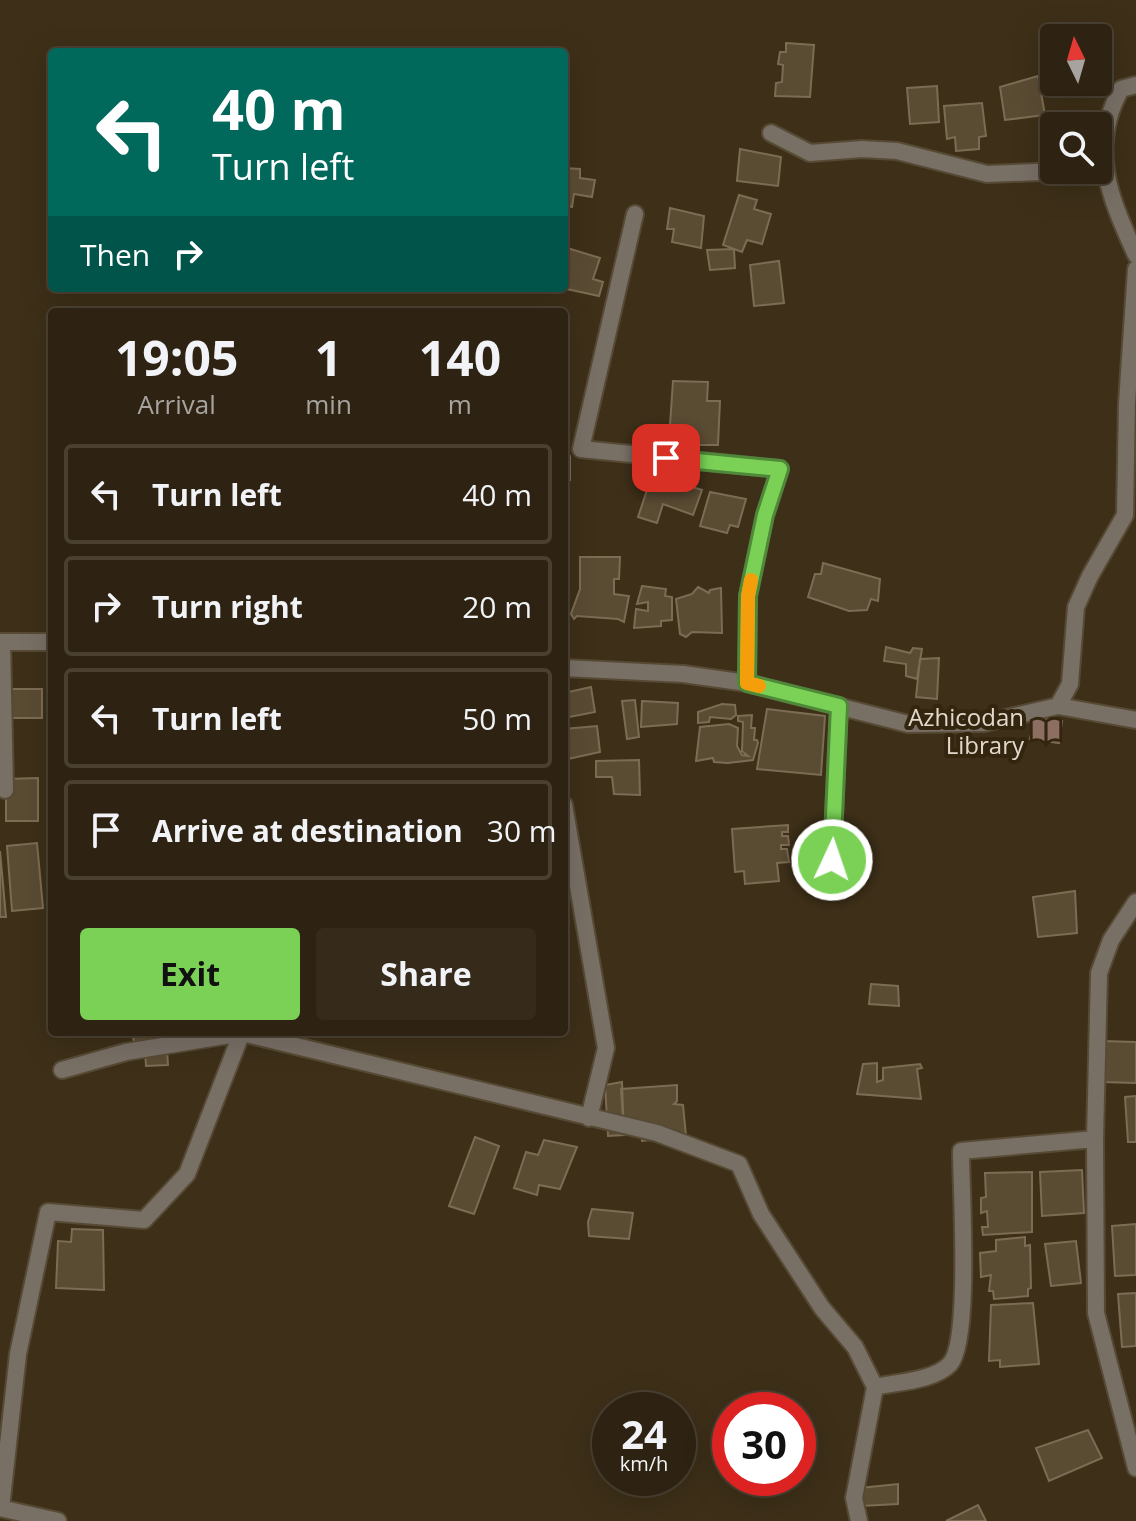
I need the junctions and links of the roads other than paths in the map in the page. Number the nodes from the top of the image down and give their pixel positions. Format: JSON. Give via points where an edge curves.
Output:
{"nodes":[{"id":1,"x":1136,"y":85,"type":"edge"},
{"id":2,"x":1108,"y":112,"type":"edge"},
{"id":3,"x":771,"y":133,"type":"dead end"},
{"id":4,"x":1040,"y":172,"type":"edge"},
{"id":5,"x":1104,"y":184,"type":"edge"},
{"id":6,"x":635,"y":214,"type":"dead end"},
{"id":7,"x":1136,"y":255,"type":"edge"},
{"id":8,"x":1136,"y":269,"type":"edge"},
{"id":9,"x":1,"y":642,"type":"edge"},
{"id":10,"x":48,"y":642,"type":"edge"},
{"id":11,"x":568,"y":668,"type":"edge"},
{"id":12,"x":747,"y":683,"type":"junction"},
{"id":13,"x":839,"y":706,"type":"junction"},
{"id":14,"x":1058,"y":706,"type":"junction"},
{"id":15,"x":1136,"y":720,"type":"edge"},
{"id":16,"x":5,"y":790,"type":"dead end"},
{"id":17,"x":568,"y":828,"type":"edge"},
{"id":18,"x":832,"y":860,"type":"dead end"},
{"id":19,"x":1136,"y":902,"type":"edge"},
{"id":20,"x":219,"y":1036,"type":"edge"},
{"id":21,"x":240,"y":1036,"type":"edge"},
{"id":22,"x":258,"y":1036,"type":"edge"},
{"id":23,"x":62,"y":1070,"type":"dead end"},
{"id":24,"x":589,"y":1118,"type":"junction"},
{"id":25,"x":1095,"y":1139,"type":"junction"},
{"id":26,"x":875,"y":1387,"type":"junction"},
{"id":27,"x":1136,"y":1468,"type":"edge"},
{"id":28,"x":1,"y":1508,"type":"edge"},
{"id":29,"x":58,"y":1521,"type":"edge"},
{"id":30,"x":859,"y":1521,"type":"edge"}],
"edges":[{"from":1,"to":2,"type":"street","via":[[1121,89]]},
{"from":3,"to":4,"type":"street","via":[[810,153],[897,151],[987,174]]},
{"from":5,"to":7,"type":"street"},
{"from":6,"to":12,"type":"street","via":[[581,449],[780,469],[748,596]]},
{"from":8,"to":14,"type":"street","via":[[1125,515],[1076,607],[1070,684]]},
{"from":9,"to":10,"type":"street"},
{"from":9,"to":16,"type":"street"},
{"from":11,"to":12,"type":"street"},
{"from":12,"to":13,"type":"street"},
{"from":13,"to":14,"type":"street","via":[[908,724],[984,723]]},
{"from":13,"to":18,"type":"street"},
{"from":14,"to":15,"type":"street"},
{"from":17,"to":24,"type":"street","via":[[606,1048]]},
{"from":19,"to":25,"type":"street","via":[[1111,940],[1099,973]]},
{"from":20,"to":23,"type":"street","via":[[126,1052]]},
{"from":21,"to":28,"type":"street","via":[[187,1174],[144,1220],[48,1212],[18,1354]]},
{"from":22,"to":24,"type":"street"},
{"from":24,"to":26,"type":"street","via":[[657,1133],[739,1164],[761,1214],[822,1308],[855,1347]]},
{"from":25,"to":26,"type":"street","via":[[961,1151],[963,1316],[958,1352],[935,1374]]},
{"from":25,"to":27,"type":"street","via":[[1096,1313]]},
{"from":26,"to":30,"type":"street","via":[[854,1498]]},
{"from":28,"to":29,"type":"street"}]}
